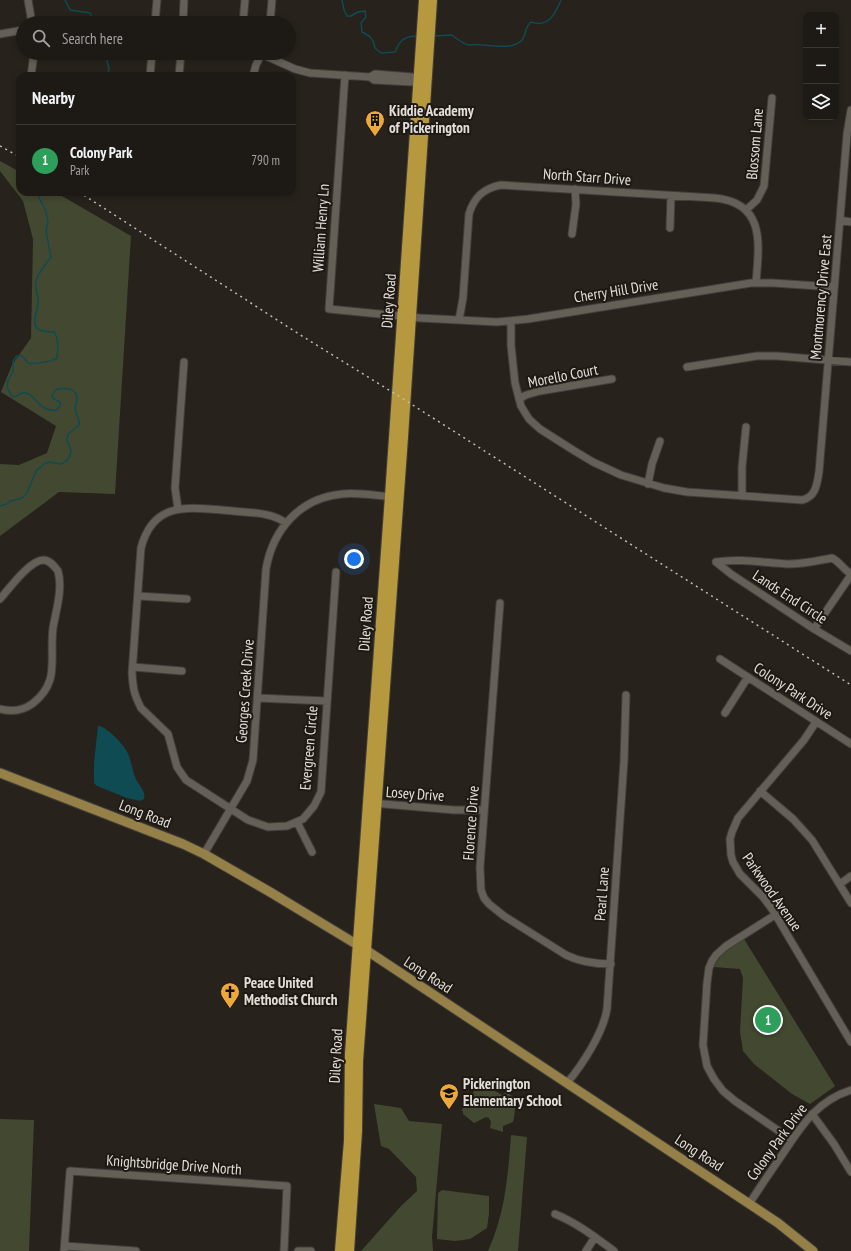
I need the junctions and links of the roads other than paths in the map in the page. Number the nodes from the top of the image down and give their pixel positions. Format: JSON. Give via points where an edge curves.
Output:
{"nodes":[{"id":1,"x":28,"y":0,"type":"edge"},
{"id":2,"x":157,"y":0,"type":"edge"},
{"id":3,"x":184,"y":0,"type":"edge"},
{"id":4,"x":245,"y":0,"type":"edge"},
{"id":5,"x":272,"y":0,"type":"edge"},
{"id":6,"x":424,"y":0,"type":"edge"},
{"id":7,"x":432,"y":0,"type":"edge"},
{"id":8,"x":31,"y":16,"type":"edge"},
{"id":9,"x":156,"y":16,"type":"edge"},
{"id":10,"x":183,"y":16,"type":"edge"},
{"id":11,"x":244,"y":16,"type":"edge"},
{"id":12,"x":271,"y":16,"type":"edge"},
{"id":13,"x":427,"y":23,"type":"junction"},
{"id":14,"x":16,"y":31,"type":"edge"},
{"id":15,"x":0,"y":34,"type":"edge"},
{"id":16,"x":33,"y":60,"type":"edge"},
{"id":17,"x":151,"y":60,"type":"edge"},
{"id":18,"x":180,"y":60,"type":"edge"},
{"id":19,"x":258,"y":60,"type":"edge"},
{"id":20,"x":276,"y":60,"type":"edge"},
{"id":21,"x":32,"y":72,"type":"edge"},
{"id":22,"x":150,"y":72,"type":"edge"},
{"id":23,"x":179,"y":72,"type":"edge"},
{"id":24,"x":254,"y":72,"type":"edge"},
{"id":25,"x":345,"y":75,"type":"junction"},
{"id":26,"x":421,"y":80,"type":"junction"},
{"id":27,"x":772,"y":98,"type":"dead end"},
{"id":28,"x":851,"y":110,"type":"edge"},
{"id":29,"x":575,"y":189,"type":"junction"},
{"id":30,"x":671,"y":196,"type":"junction"},
{"id":31,"x":746,"y":210,"type":"junction"},
{"id":32,"x":840,"y":220,"type":"junction"},
{"id":33,"x":851,"y":222,"type":"edge"},
{"id":34,"x":670,"y":228,"type":"dead end"},
{"id":35,"x":572,"y":234,"type":"dead end"},
{"id":36,"x":756,"y":283,"type":"junction"},
{"id":37,"x":834,"y":287,"type":"junction"},
{"id":38,"x":407,"y":316,"type":"junction"},
{"id":39,"x":460,"y":320,"type":"junction"},
{"id":40,"x":511,"y":321,"type":"junction"},
{"id":41,"x":828,"y":360,"type":"junction"},
{"id":42,"x":184,"y":362,"type":"dead end"},
{"id":43,"x":851,"y":362,"type":"edge"},
{"id":44,"x":688,"y":367,"type":"dead end"},
{"id":45,"x":612,"y":379,"type":"dead end"},
{"id":46,"x":519,"y":399,"type":"junction"},
{"id":47,"x":746,"y":427,"type":"dead end"},
{"id":48,"x":660,"y":441,"type":"dead end"},
{"id":49,"x":648,"y":484,"type":"junction"},
{"id":50,"x":742,"y":496,"type":"junction"},
{"id":51,"x":394,"y":497,"type":"junction"},
{"id":52,"x":178,"y":509,"type":"junction"},
{"id":53,"x":286,"y":523,"type":"junction"},
{"id":54,"x":336,"y":572,"type":"dead end"},
{"id":55,"x":851,"y":574,"type":"edge"},
{"id":56,"x":138,"y":596,"type":"junction"},
{"id":57,"x":0,"y":599,"type":"edge"},
{"id":58,"x":187,"y":599,"type":"dead end"},
{"id":59,"x":500,"y":603,"type":"dead end"},
{"id":60,"x":814,"y":629,"type":"junction"},
{"id":61,"x":851,"y":652,"type":"edge"},
{"id":62,"x":720,"y":659,"type":"dead end"},
{"id":63,"x":132,"y":668,"type":"junction"},
{"id":64,"x":182,"y":671,"type":"dead end"},
{"id":65,"x":748,"y":678,"type":"junction"},
{"id":66,"x":626,"y":695,"type":"dead end"},
{"id":67,"x":257,"y":698,"type":"junction"},
{"id":68,"x":327,"y":701,"type":"junction"},
{"id":69,"x":0,"y":709,"type":"edge"},
{"id":70,"x":725,"y":713,"type":"dead end"},
{"id":71,"x":816,"y":722,"type":"junction"},
{"id":72,"x":851,"y":744,"type":"edge"},
{"id":73,"x":0,"y":773,"type":"edge"},
{"id":74,"x":760,"y":791,"type":"junction"},
{"id":75,"x":372,"y":803,"type":"junction"},
{"id":76,"x":232,"y":809,"type":"junction"},
{"id":77,"x":484,"y":810,"type":"junction"},
{"id":78,"x":296,"y":822,"type":"junction"},
{"id":79,"x":312,"y":852,"type":"dead end"},
{"id":80,"x":204,"y":854,"type":"junction"},
{"id":81,"x":851,"y":876,"type":"edge"},
{"id":82,"x":840,"y":884,"type":"junction"},
{"id":83,"x":851,"y":903,"type":"edge"},
{"id":84,"x":775,"y":915,"type":"junction"},
{"id":85,"x":362,"y":948,"type":"junction"},
{"id":86,"x":611,"y":964,"type":"junction"},
{"id":87,"x":851,"y":1042,"type":"edge"},
{"id":88,"x":567,"y":1083,"type":"junction"},
{"id":89,"x":851,"y":1090,"type":"edge"},
{"id":90,"x":812,"y":1114,"type":"junction"},
{"id":91,"x":792,"y":1140,"type":"junction"},
{"id":92,"x":851,"y":1172,"type":"edge"},
{"id":93,"x":749,"y":1204,"type":"junction"},
{"id":94,"x":555,"y":1214,"type":"dead end"},
{"id":95,"x":595,"y":1237,"type":"junction"},
{"id":96,"x":65,"y":1248,"type":"edge"},
{"id":97,"x":136,"y":1251,"type":"edge"},
{"id":98,"x":284,"y":1251,"type":"edge"},
{"id":99,"x":298,"y":1251,"type":"edge"},
{"id":100,"x":311,"y":1251,"type":"edge"},
{"id":101,"x":340,"y":1251,"type":"edge"},
{"id":102,"x":349,"y":1251,"type":"edge"},
{"id":103,"x":586,"y":1251,"type":"edge"},
{"id":104,"x":614,"y":1251,"type":"edge"},
{"id":105,"x":814,"y":1251,"type":"edge"}],
"edges":[{"from":1,"to":8,"type":"street"},
{"from":2,"to":9,"type":"street"},
{"from":3,"to":10,"type":"street"},
{"from":4,"to":11,"type":"street"},
{"from":5,"to":12,"type":"street"},
{"from":6,"to":13,"type":"highway","name":"Diley Road"},
{"from":7,"to":13,"type":"highway","name":"Diley Road"},
{"from":13,"to":26,"type":"highway","name":"Diley Road"},
{"from":14,"to":15,"type":"street"},
{"from":16,"to":21,"type":"street"},
{"from":17,"to":22,"type":"street"},
{"from":18,"to":23,"type":"street"},
{"from":19,"to":24,"type":"street"},
{"from":20,"to":25,"type":"street","via":[[310,73]]},
{"from":25,"to":26,"type":"street","via":[[370,77],[374,80]]},
{"from":25,"to":38,"type":"street","name":"William Henry Ln","via":[[329,309]]},
{"from":26,"to":38,"type":"highway","name":"Diley Road"},
{"from":27,"to":31,"type":"street","name":"Blossom Lane","via":[[764,186],[757,200]]},
{"from":28,"to":32,"type":"street","name":"Montmorency Drive East"},
{"from":29,"to":30,"type":"street","name":"North Starr Drive"},
{"from":29,"to":35,"type":"street"},
{"from":29,"to":39,"type":"street","name":"North Starr Drive","via":[[501,185],[486,189],[478,196],[469,214]]},
{"from":30,"to":31,"type":"street","name":"North Starr Drive","via":[[722,199],[736,203]]},
{"from":30,"to":34,"type":"street"},
{"from":31,"to":36,"type":"street","via":[[752,218],[757,235]]},
{"from":32,"to":33,"type":"street"},
{"from":32,"to":37,"type":"street","name":"Montmorency Drive East"},
{"from":36,"to":37,"type":"street","name":"Cherry Hill Drive"},
{"from":36,"to":40,"type":"street","name":"Cherry Hill Drive"},
{"from":37,"to":41,"type":"street","name":"Montmorency Drive East"},
{"from":38,"to":39,"type":"street","name":"Cherry Hill Drive"},
{"from":38,"to":51,"type":"highway","name":"Diley Road"},
{"from":39,"to":40,"type":"street","name":"Cherry Hill Drive"},
{"from":40,"to":46,"type":"street","via":[[511,345]]},
{"from":41,"to":43,"type":"street"},
{"from":41,"to":44,"type":"street","via":[[757,356]]},
{"from":41,"to":50,"type":"street","name":"Montmorency Drive East","via":[[819,472],[814,493],[802,500]]},
{"from":42,"to":52,"type":"street","via":[[175,488]]},
{"from":45,"to":46,"type":"street","name":"Morello Court","via":[[540,390]]},
{"from":46,"to":49,"type":"street","via":[[525,412],[540,429],[593,462]]},
{"from":47,"to":50,"type":"street"},
{"from":48,"to":49,"type":"street"},
{"from":49,"to":50,"type":"street","via":[[675,490]]},
{"from":51,"to":53,"type":"street","via":[[342,494],[324,498],[308,505]]},
{"from":51,"to":75,"type":"highway","name":"Diley Road"},
{"from":52,"to":53,"type":"street","name":"Evergreen Circle","via":[[263,514],[277,517]]},
{"from":52,"to":56,"type":"street","name":"Evergreen Circle","via":[[156,520],[145,535],[141,548]]},
{"from":53,"to":67,"type":"street","name":"Georges Creek Drive","via":[[275,540],[267,564]]},
{"from":54,"to":68,"type":"street","name":"Evergreen Circle"},
{"from":55,"to":60,"type":"street"},
{"from":55,"to":60,"type":"street","name":"Lands End Circle","via":[[832,558],[788,564],[740,560],[716,562]]},
{"from":56,"to":58,"type":"street"},
{"from":56,"to":63,"type":"street","name":"Evergreen Circle"},
{"from":57,"to":69,"type":"street","via":[[36,563],[43,560],[49,562],[58,571],[59,593],[53,630],[52,673],[46,691],[26,708],[17,711]]},
{"from":59,"to":77,"type":"street","name":"Florence Drive"},
{"from":60,"to":61,"type":"street","name":"Lands End Circle"},
{"from":62,"to":65,"type":"street","name":"Colony Park Drive"},
{"from":63,"to":64,"type":"street"},
{"from":63,"to":76,"type":"street","name":"Evergreen Circle","via":[[134,692],[138,703],[168,734],[177,767],[186,780]]},
{"from":65,"to":70,"type":"street"},
{"from":65,"to":71,"type":"street","name":"Colony Park Drive"},
{"from":66,"to":86,"type":"street","name":"Pearl Lane"},
{"from":67,"to":68,"type":"street"},
{"from":67,"to":76,"type":"street","name":"Georges Creek Drive","via":[[253,760],[247,780]]},
{"from":68,"to":78,"type":"street","name":"Evergreen Circle","via":[[321,792],[314,806],[303,819]]},
{"from":71,"to":72,"type":"street","name":"Colony Park Drive"},
{"from":71,"to":74,"type":"street","name":"Parkwood Avenue","via":[[804,740]]},
{"from":73,"to":80,"type":"main road","name":"Long Road","via":[[162,835]]},
{"from":74,"to":82,"type":"street","via":[[804,830]]},
{"from":74,"to":84,"type":"street","name":"Parkwood Avenue","via":[[734,825],[730,839],[731,855],[740,874],[763,897]]},
{"from":75,"to":77,"type":"street","name":"Losey Drive"},
{"from":75,"to":85,"type":"highway","name":"Diley Road"},
{"from":76,"to":78,"type":"street","name":"Evergreen Circle","via":[[248,820],[268,827],[287,826]]},
{"from":76,"to":80,"type":"street","name":"Georges Creek Drive"},
{"from":77,"to":86,"type":"street","name":"Florence Drive","via":[[480,883],[484,898],[504,916],[566,955],[588,963]]},
{"from":78,"to":79,"type":"street"},
{"from":80,"to":85,"type":"main road","name":"Long Road"},
{"from":81,"to":82,"type":"street"},
{"from":82,"to":83,"type":"street"},
{"from":84,"to":87,"type":"street","name":"Parkwood Avenue"},
{"from":84,"to":91,"type":"street","via":[[726,946],[712,961],[706,983],[703,1045],[707,1066],[724,1091]]},
{"from":85,"to":88,"type":"main road","name":"Long Road"},
{"from":85,"to":101,"type":"highway","name":"Diley Road","via":[[349,1073],[349,1141]]},
{"from":85,"to":102,"type":"highway","name":"Diley Road","via":[[357,1131]]},
{"from":86,"to":88,"type":"street","name":"Pearl Lane","via":[[604,1024]]},
{"from":88,"to":93,"type":"main road","name":"Long Road"},
{"from":89,"to":90,"type":"street","name":"Colony Park Drive","via":[[832,1098]]},
{"from":90,"to":91,"type":"street","name":"Colony Park Drive"},
{"from":90,"to":92,"type":"street"},
{"from":91,"to":93,"type":"street","name":"Colony Park Drive"},
{"from":93,"to":105,"type":"main road","name":"Long Road"},
{"from":94,"to":95,"type":"street"},
{"from":95,"to":103,"type":"street"},
{"from":95,"to":104,"type":"street"},
{"from":96,"to":97,"type":"street"},
{"from":96,"to":98,"type":"street","name":"Knightsbridge Drive North","via":[[70,1171],[287,1186]]},
{"from":99,"to":100,"type":"street"}]}
